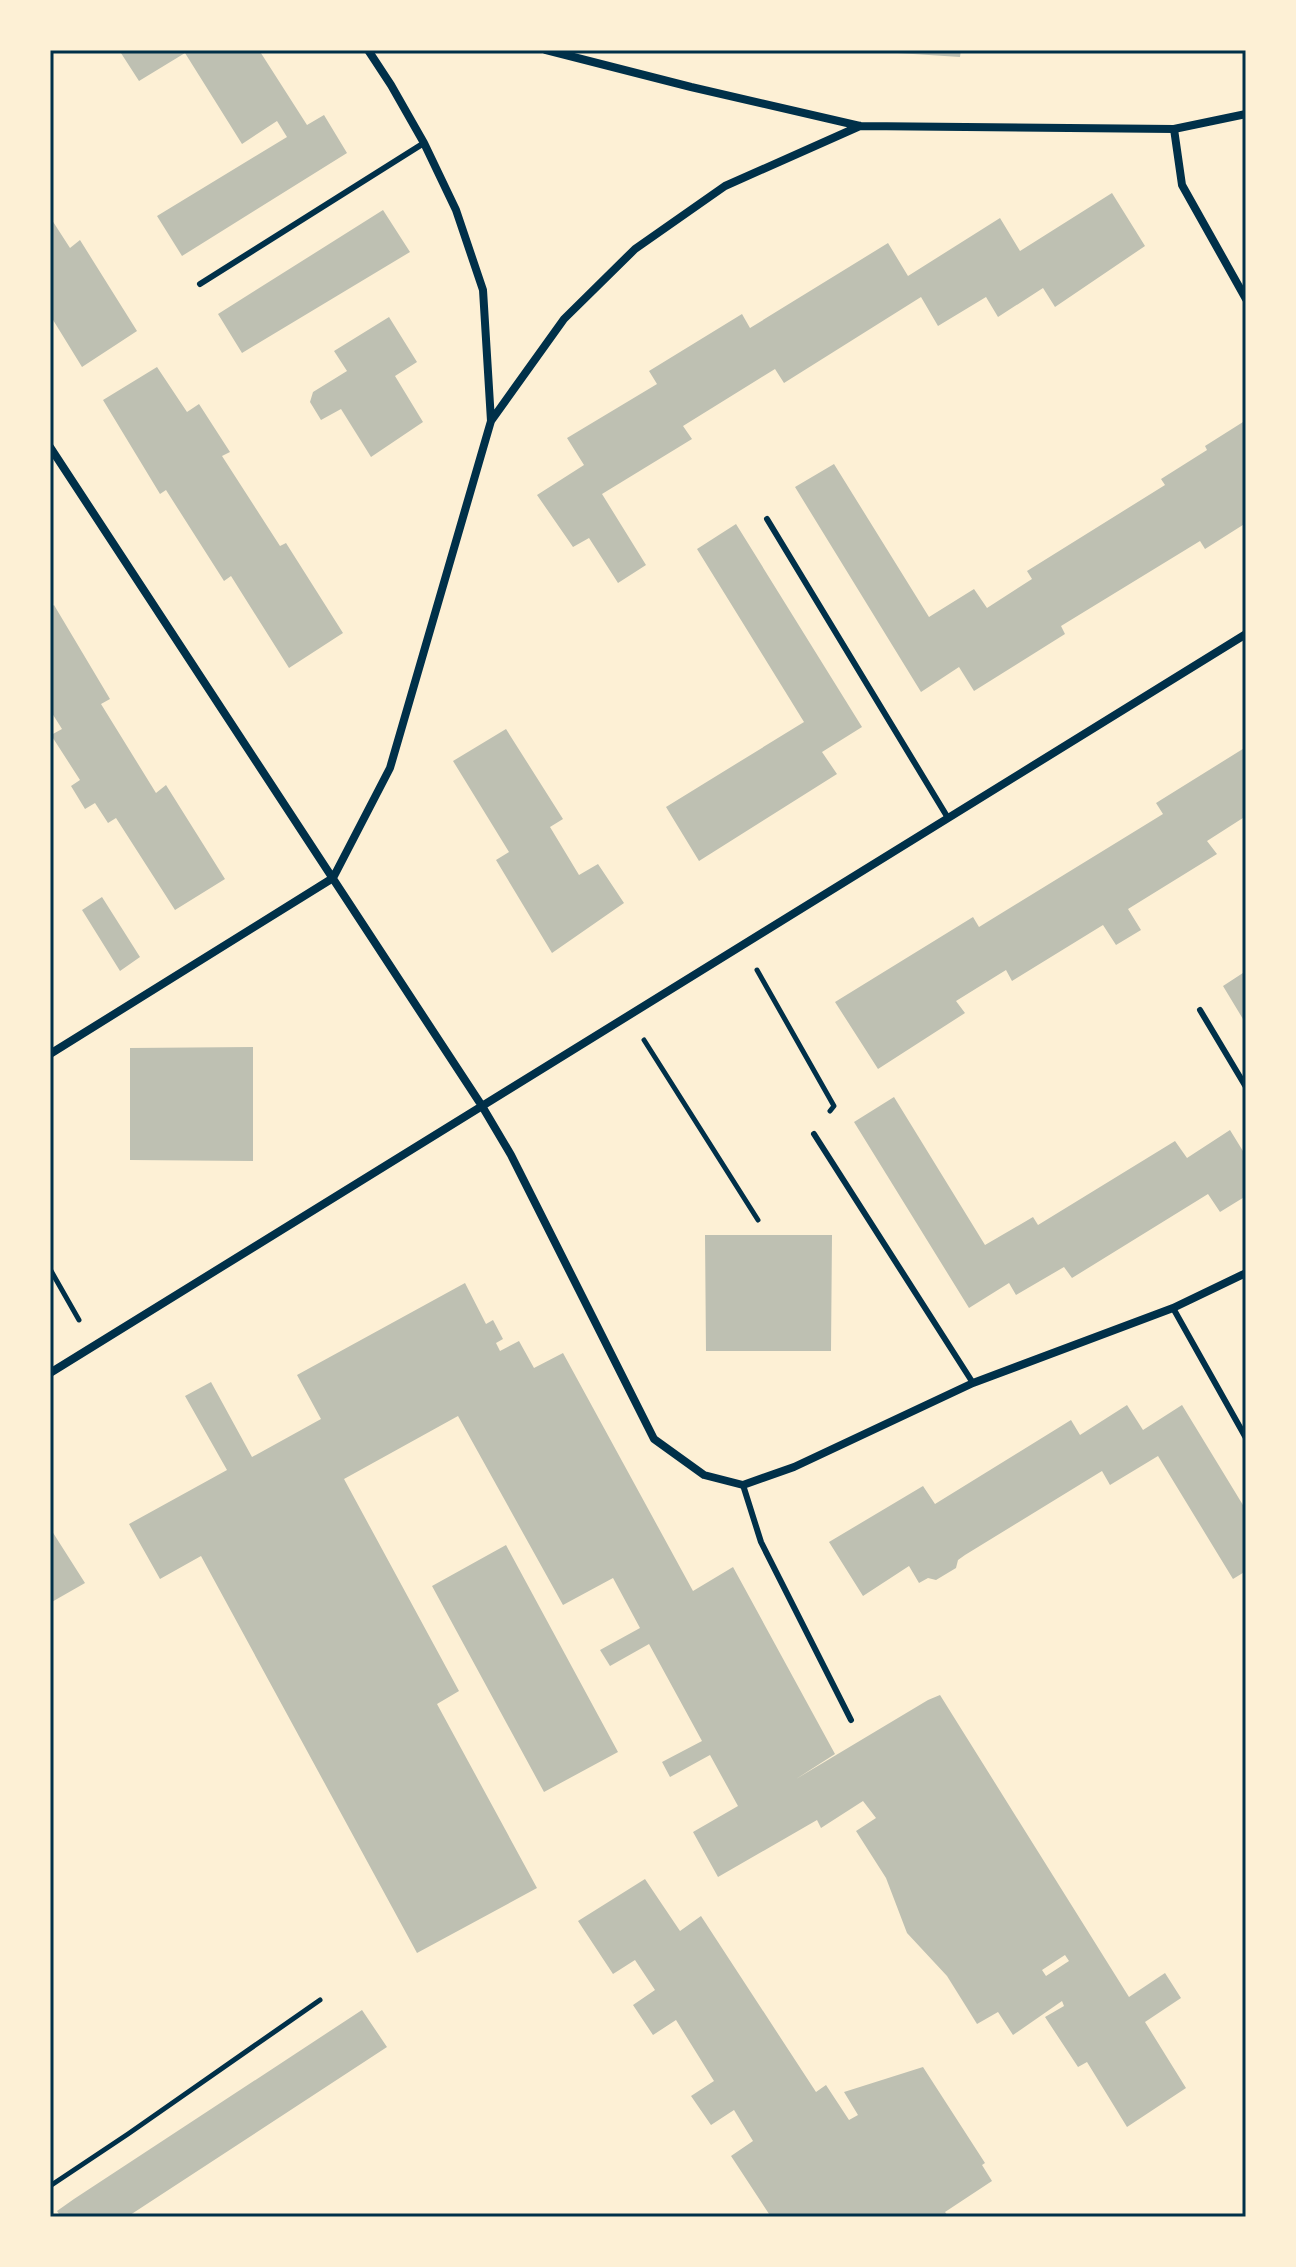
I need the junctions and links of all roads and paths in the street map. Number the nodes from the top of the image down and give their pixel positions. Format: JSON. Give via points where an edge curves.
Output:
{"nodes":[{"id":1,"x":368,"y":50,"type":"edge"},
{"id":2,"x":546,"y":50,"type":"edge"},
{"id":3,"x":1246,"y":114,"type":"edge"},
{"id":4,"x":860,"y":126,"type":"junction"},
{"id":5,"x":1174,"y":129,"type":"junction"},
{"id":6,"x":424,"y":143,"type":"junction"},
{"id":7,"x":200,"y":284,"type":"dead end"},
{"id":8,"x":1246,"y":299,"type":"edge"},
{"id":9,"x":491,"y":421,"type":"junction"},
{"id":10,"x":50,"y":447,"type":"edge"},
{"id":11,"x":767,"y":519,"type":"dead end"},
{"id":12,"x":1246,"y":634,"type":"edge"},
{"id":13,"x":948,"y":818,"type":"junction"},
{"id":14,"x":333,"y":878,"type":"junction"},
{"id":15,"x":743,"y":945,"type":"junction"},
{"id":16,"x":1200,"y":1010,"type":"dead end"},
{"id":17,"x":629,"y":1015,"type":"junction"},
{"id":18,"x":50,"y":1054,"type":"edge"},
{"id":19,"x":1246,"y":1087,"type":"edge"},
{"id":20,"x":482,"y":1106,"type":"junction"},
{"id":21,"x":814,"y":1134,"type":"joint"},
{"id":22,"x":758,"y":1220,"type":"dead end"},
{"id":23,"x":50,"y":1269,"type":"edge"},
{"id":24,"x":1246,"y":1273,"type":"edge"},
{"id":25,"x":1173,"y":1308,"type":"junction"},
{"id":26,"x":94,"y":1346,"type":"junction"},
{"id":27,"x":50,"y":1373,"type":"edge"},
{"id":28,"x":973,"y":1383,"type":"junction"},
{"id":29,"x":1246,"y":1438,"type":"edge"},
{"id":30,"x":743,"y":1485,"type":"junction"},
{"id":31,"x":851,"y":1720,"type":"dead end"},
{"id":32,"x":320,"y":2000,"type":"dead end"},
{"id":33,"x":50,"y":2186,"type":"edge"}],
"edges":[{"from":1,"to":6,"type":"street"},
{"from":2,"to":4,"type":"street"},
{"from":3,"to":5,"type":"street"},
{"from":4,"to":5,"type":"street"},
{"from":4,"to":9,"type":"street","via":[[725,186],[635,249],[564,319]]},
{"from":5,"to":8,"type":"street","via":[[1182,185]]},
{"from":6,"to":7,"type":"lane"},
{"from":6,"to":9,"type":"street","via":[[456,210],[483,290]]},
{"from":9,"to":14,"type":"street","via":[[390,768]]},
{"from":10,"to":14,"type":"street"},
{"from":11,"to":13,"type":"lane"},
{"from":12,"to":13,"type":"street"},
{"from":13,"to":15,"type":"street"},
{"from":14,"to":18,"type":"street"},
{"from":14,"to":20,"type":"street"},
{"from":15,"to":17,"type":"street"},
{"from":15,"to":21,"type":"path","via":[[834,1106]]},
{"from":16,"to":19,"type":"lane"},
{"from":17,"to":20,"type":"street"},
{"from":17,"to":22,"type":"path"},
{"from":20,"to":26,"type":"street"},
{"from":20,"to":30,"type":"street","via":[[654,1439],[704,1475]]},
{"from":21,"to":28,"type":"lane"},
{"from":23,"to":26,"type":"path"},
{"from":24,"to":25,"type":"street"},
{"from":25,"to":28,"type":"street"},
{"from":25,"to":29,"type":"lane"},
{"from":26,"to":27,"type":"street"},
{"from":28,"to":30,"type":"street","via":[[794,1467]]},
{"from":30,"to":31,"type":"lane","via":[[761,1542]]},
{"from":32,"to":33,"type":"path"}]}
